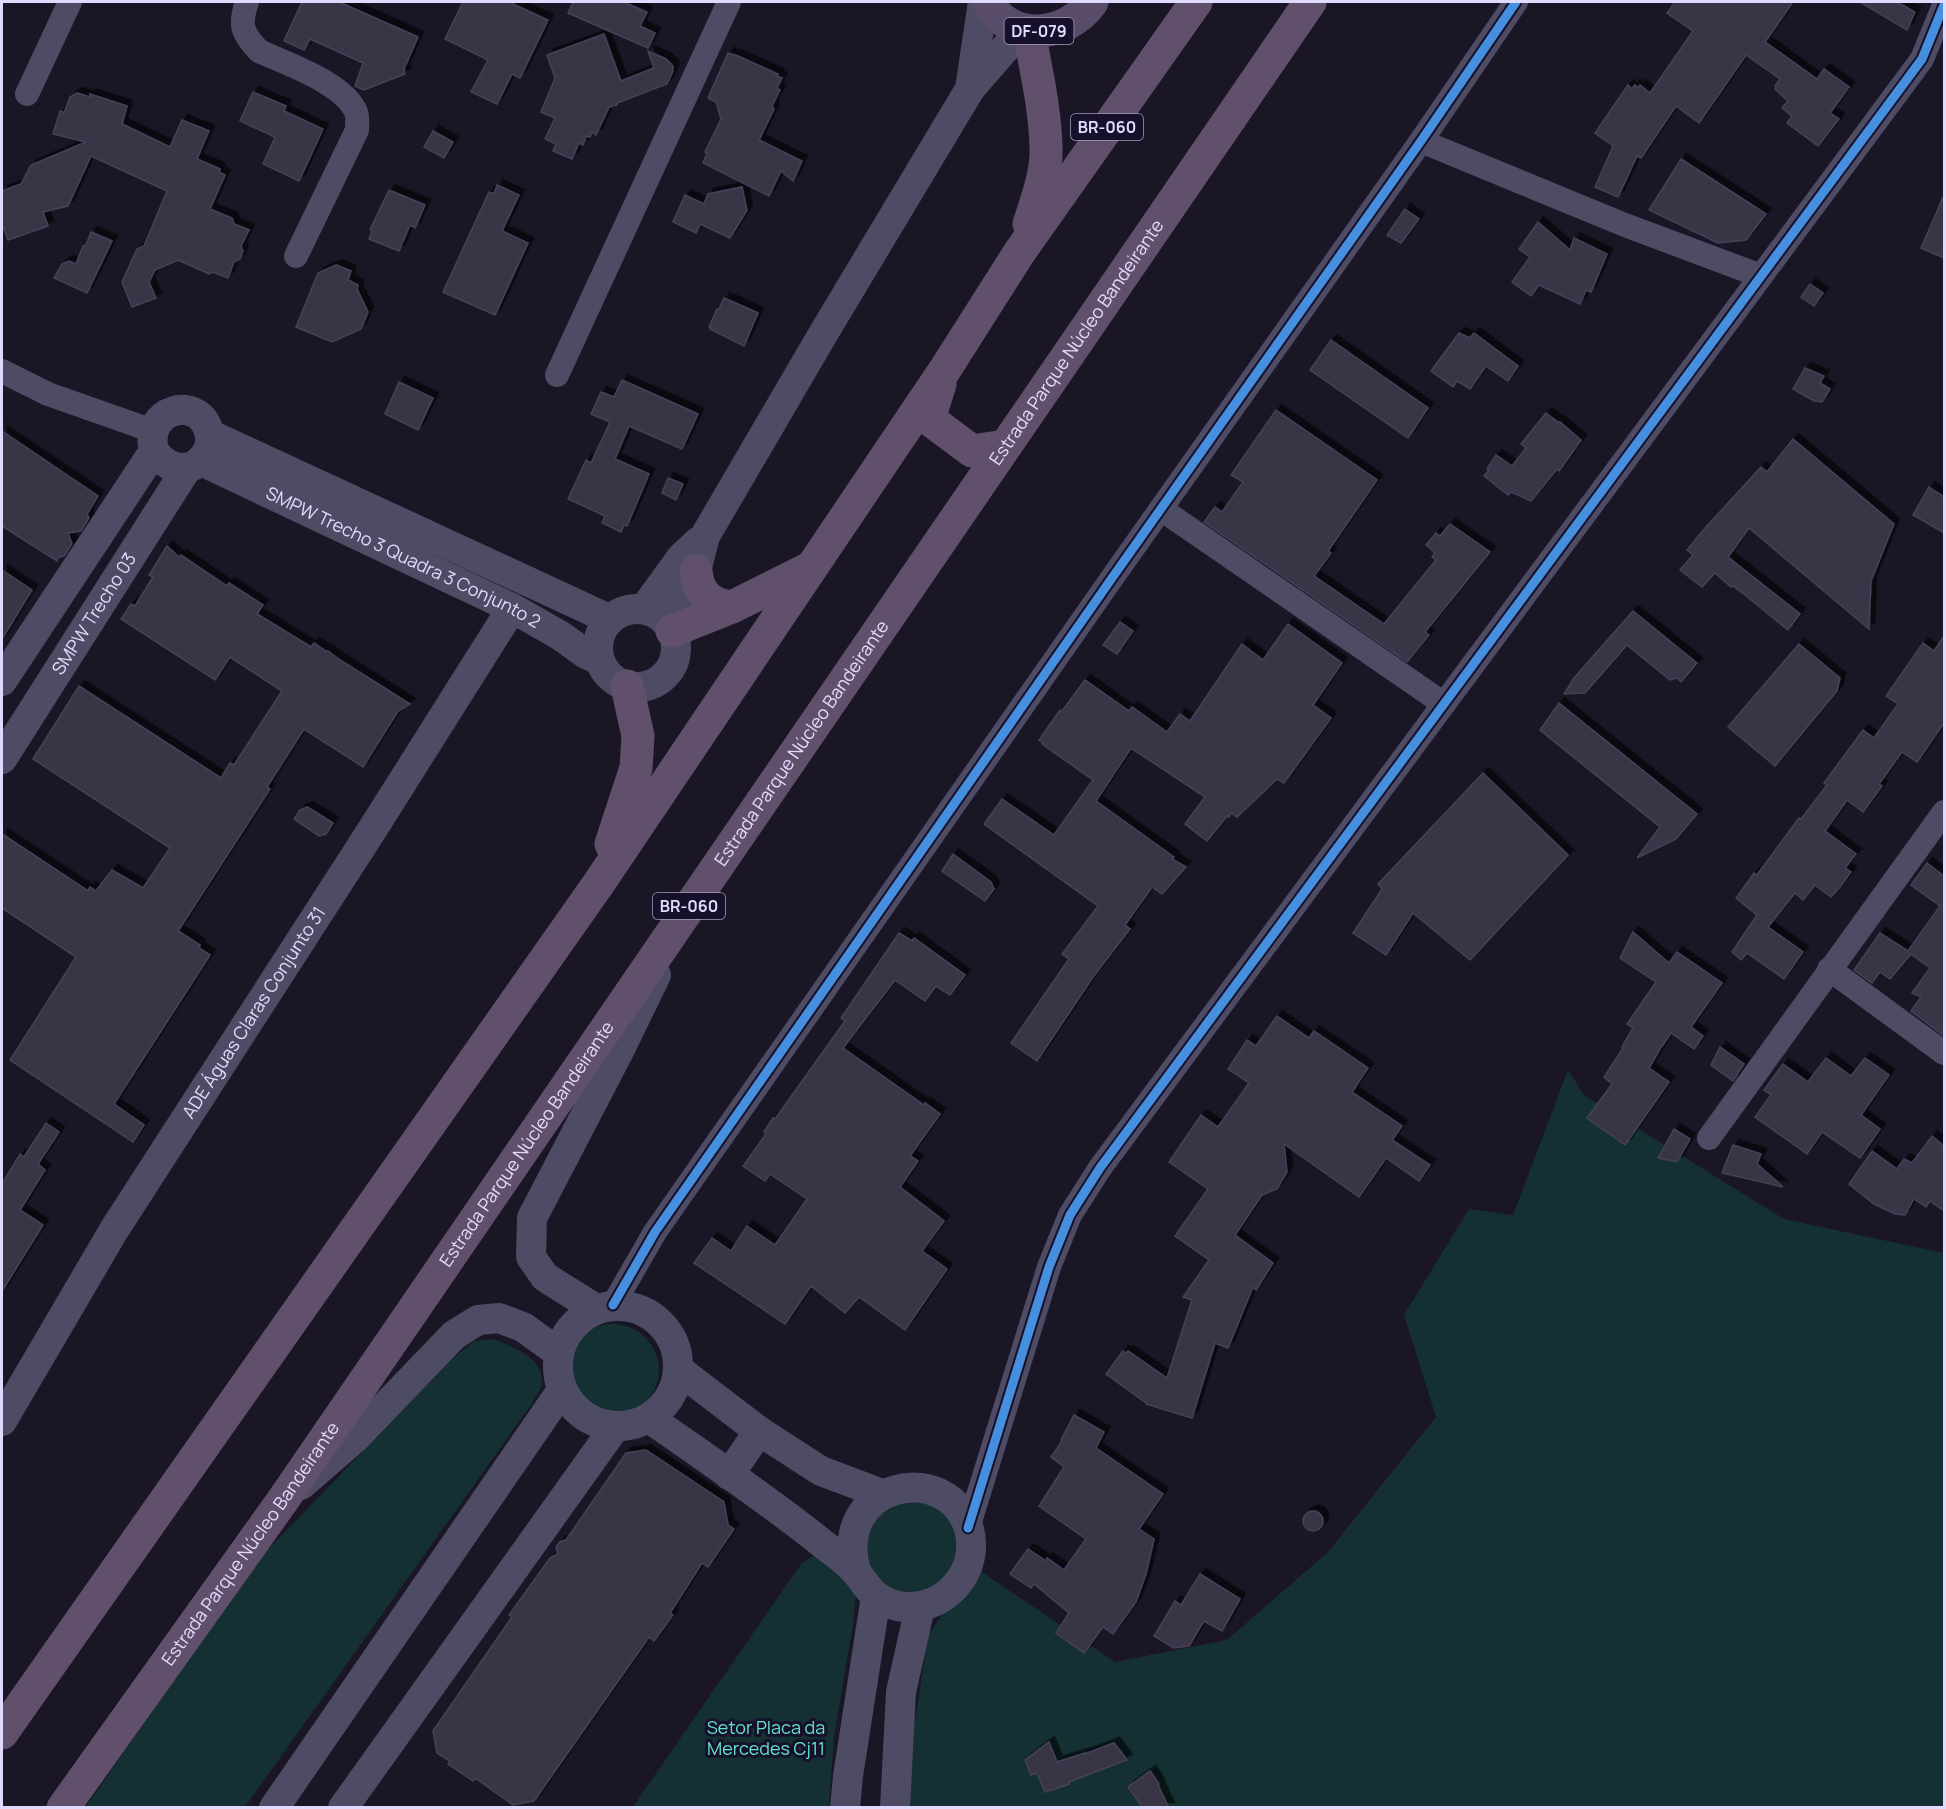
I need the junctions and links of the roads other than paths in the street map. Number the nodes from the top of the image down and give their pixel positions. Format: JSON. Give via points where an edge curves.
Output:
{"nodes":[{"id":1,"x":70,"y":2,"type":"edge"},
{"id":2,"x":247,"y":2,"type":"edge"},
{"id":3,"x":729,"y":2,"type":"edge"},
{"id":4,"x":983,"y":2,"type":"edge"},
{"id":5,"x":988,"y":2,"type":"edge"},
{"id":6,"x":1092,"y":2,"type":"edge"},
{"id":7,"x":1196,"y":2,"type":"edge"},
{"id":8,"x":1310,"y":2,"type":"edge"},
{"id":9,"x":1516,"y":2,"type":"edge"},
{"id":10,"x":1944,"y":5,"type":"edge"},
{"id":11,"x":1025,"y":30,"type":"junction"},
{"id":12,"x":970,"y":89,"type":"junction"},
{"id":13,"x":27,"y":94,"type":"dead end"},
{"id":14,"x":1421,"y":141,"type":"junction"},
{"id":15,"x":1019,"y":253,"type":"junction"},
{"id":16,"x":296,"y":256,"type":"dead end"},
{"id":17,"x":1761,"y":276,"type":"junction"},
{"id":18,"x":946,"y":368,"type":"junction"},
{"id":19,"x":2,"y":371,"type":"edge"},
{"id":20,"x":557,"y":375,"type":"dead end"},
{"id":21,"x":154,"y":441,"type":"junction"},
{"id":22,"x":1005,"y":446,"type":"junction"},
{"id":23,"x":199,"y":455,"type":"junction"},
{"id":24,"x":1161,"y":509,"type":"junction"},
{"id":25,"x":705,"y":536,"type":"junction"},
{"id":26,"x":809,"y":568,"type":"junction"},
{"id":27,"x":696,"y":571,"type":"junction"},
{"id":28,"x":62,"y":589,"type":"junction"},
{"id":29,"x":732,"y":607,"type":"junction"},
{"id":30,"x":512,"y":608,"type":"junction"},
{"id":31,"x":96,"y":613,"type":"junction"},
{"id":32,"x":609,"y":619,"type":"junction"},
{"id":33,"x":660,"y":620,"type":"junction"},
{"id":34,"x":599,"y":660,"type":"junction"},
{"id":35,"x":2,"y":681,"type":"edge"},
{"id":36,"x":627,"y":686,"type":"junction"},
{"id":37,"x":1444,"y":705,"type":"junction"},
{"id":38,"x":2,"y":759,"type":"edge"},
{"id":39,"x":1944,"y":812,"type":"edge"},
{"id":40,"x":599,"y":883,"type":"junction"},
{"id":41,"x":687,"y":909,"type":"junction"},
{"id":42,"x":1829,"y":969,"type":"junction"},
{"id":43,"x":1944,"y":1053,"type":"edge"},
{"id":44,"x":1709,"y":1138,"type":"dead end"},
{"id":45,"x":605,"y":1307,"type":"junction"},
{"id":46,"x":559,"y":1353,"type":"junction"},
{"id":47,"x":679,"y":1370,"type":"junction"},
{"id":48,"x":562,"y":1390,"type":"junction"},
{"id":49,"x":649,"y":1418,"type":"junction"},
{"id":50,"x":2,"y":1422,"type":"edge"},
{"id":51,"x":615,"y":1426,"type":"junction"},
{"id":52,"x":759,"y":1431,"type":"junction"},
{"id":53,"x":729,"y":1475,"type":"junction"},
{"id":54,"x":882,"y":1494,"type":"junction"},
{"id":55,"x":283,"y":1500,"type":"junction"},
{"id":56,"x":968,"y":1528,"type":"junction"},
{"id":57,"x":856,"y":1572,"type":"junction"},
{"id":58,"x":876,"y":1596,"type":"junction"},
{"id":59,"x":920,"y":1607,"type":"junction"},
{"id":60,"x":2,"y":1733,"type":"edge"},
{"id":61,"x":63,"y":1808,"type":"edge"},
{"id":62,"x":274,"y":1808,"type":"edge"},
{"id":63,"x":344,"y":1808,"type":"edge"},
{"id":64,"x":845,"y":1808,"type":"edge"},
{"id":65,"x":895,"y":1808,"type":"edge"}],
"edges":[{"from":1,"to":13,"type":"street"},
{"from":2,"to":16,"type":"street","via":[[243,31],[254,46],[337,88],[357,114],[357,130]]},
{"from":3,"to":20,"type":"street"},
{"from":4,"to":12,"type":"street"},
{"from":5,"to":11,"type":"main road","number":"DF-079","via":[[994,13]]},
{"from":6,"to":11,"type":"main road","number":"DF-079","via":[[1077,18],[1062,26],[1048,31]]},
{"from":7,"to":15,"type":"highway","number":"BR-060"},
{"from":8,"to":22,"type":"highway","name":"Estrada Parque Núcleo Bandeirante","number":"BR-060"},
{"from":9,"to":14,"type":"street"},
{"from":10,"to":17,"type":"street","via":[[1922,59]]},
{"from":11,"to":12,"type":"street"},
{"from":11,"to":15,"type":"highway","via":[[1043,112],[1046,149],[1041,190]]},
{"from":12,"to":25,"type":"street"},
{"from":14,"to":17,"type":"street"},
{"from":14,"to":24,"type":"street"},
{"from":15,"to":18,"type":"highway","number":"BR-060"},
{"from":17,"to":37,"type":"street"},
{"from":18,"to":22,"type":"highway","via":[[929,419],[972,451]]},
{"from":18,"to":26,"type":"highway","number":"BR-060"},
{"from":19,"to":21,"type":"street"},
{"from":21,"to":23,"type":"street","via":[[162,462],[174,468]]},
{"from":21,"to":23,"type":"street","via":[[158,421],[167,413],[189,411],[207,424]]},
{"from":21,"to":28,"type":"street"},
{"from":22,"to":41,"type":"highway","name":"Estrada Parque Núcleo Bandeirante","number":"BR-060"},
{"from":23,"to":30,"type":"street","name":"SMPW Trecho 3 Quadra 3 Conjunto 2"},
{"from":23,"to":31,"type":"street","name":"SMPW Trecho 03"},
{"from":23,"to":32,"type":"street","name":"SMPW Trecho 3 Quadra 3 Conjunto 2"},
{"from":24,"to":37,"type":"street"},
{"from":24,"to":45,"type":"street"},
{"from":25,"to":27,"type":"street"},
{"from":25,"to":33,"type":"street","via":[[681,558]]},
{"from":26,"to":29,"type":"highway"},
{"from":26,"to":40,"type":"highway","number":"BR-060"},
{"from":27,"to":29,"type":"highway","via":[[706,597],[721,606]]},
{"from":27,"to":33,"type":"street"},
{"from":28,"to":31,"type":"street"},
{"from":28,"to":35,"type":"street"},
{"from":29,"to":33,"type":"highway"},
{"from":30,"to":34,"type":"street","name":"SMPW Trecho 3 Quadra 3 Conjunto 2"},
{"from":30,"to":50,"type":"street","name":"ADE Águas Claras Conjunto 31","via":[[114,1230]]},
{"from":31,"to":38,"type":"street","name":"SMPW Trecho 03"},
{"from":32,"to":33,"type":"street","via":[[632,609]]},
{"from":32,"to":34,"type":"street","via":[[598,638]]},
{"from":33,"to":36,"type":"street","via":[[675,641],[673,663],[667,673],[649,686]]},
{"from":34,"to":36,"type":"street","name":"SMPW Trecho 3 Quadra 3 Conjunto 2","via":[[610,677]]},
{"from":36,"to":40,"type":"highway","via":[[638,736],[636,768]]},
{"from":37,"to":56,"type":"street","via":[[1107,1158],[1070,1215],[1046,1278]]},
{"from":39,"to":42,"type":"street"},
{"from":40,"to":60,"type":"highway","number":"BR-060"},
{"from":41,"to":45,"type":"street","via":[[532,1218],[531,1257],[545,1277]]},
{"from":41,"to":55,"type":"highway","name":"Estrada Parque Núcleo Bandeirante","number":"BR-060"},
{"from":42,"to":43,"type":"street"},
{"from":42,"to":44,"type":"street"},
{"from":45,"to":46,"type":"street","via":[[579,1319],[566,1334]]},
{"from":45,"to":47,"type":"street","via":[[631,1306],[661,1322],[672,1336]]},
{"from":46,"to":48,"type":"street"},
{"from":46,"to":55,"type":"street","via":[[523,1327],[499,1318],[478,1320],[454,1335],[354,1439]]},
{"from":47,"to":49,"type":"street","via":[[664,1405]]},
{"from":47,"to":52,"type":"street"},
{"from":48,"to":51,"type":"street","via":[[584,1416]]},
{"from":48,"to":62,"type":"street"},
{"from":49,"to":51,"type":"street","via":[[633,1425]]},
{"from":49,"to":53,"type":"street"},
{"from":51,"to":63,"type":"street"},
{"from":52,"to":53,"type":"street"},
{"from":52,"to":54,"type":"street","via":[[821,1471]]},
{"from":53,"to":57,"type":"street"},
{"from":54,"to":56,"type":"street","via":[[902,1488],[923,1488],[943,1496],[958,1509]]},
{"from":54,"to":57,"type":"street","via":[[857,1522],[852,1538]]},
{"from":55,"to":61,"type":"highway","name":"Estrada Parque Núcleo Bandeirante","number":"BR-060"},
{"from":56,"to":59,"type":"street","via":[[971,1545],[963,1578],[937,1602]]},
{"from":57,"to":58,"type":"street"},
{"from":58,"to":59,"type":"street","via":[[897,1605]]},
{"from":58,"to":64,"type":"street"},
{"from":59,"to":65,"type":"street","via":[[901,1692]]}]}
